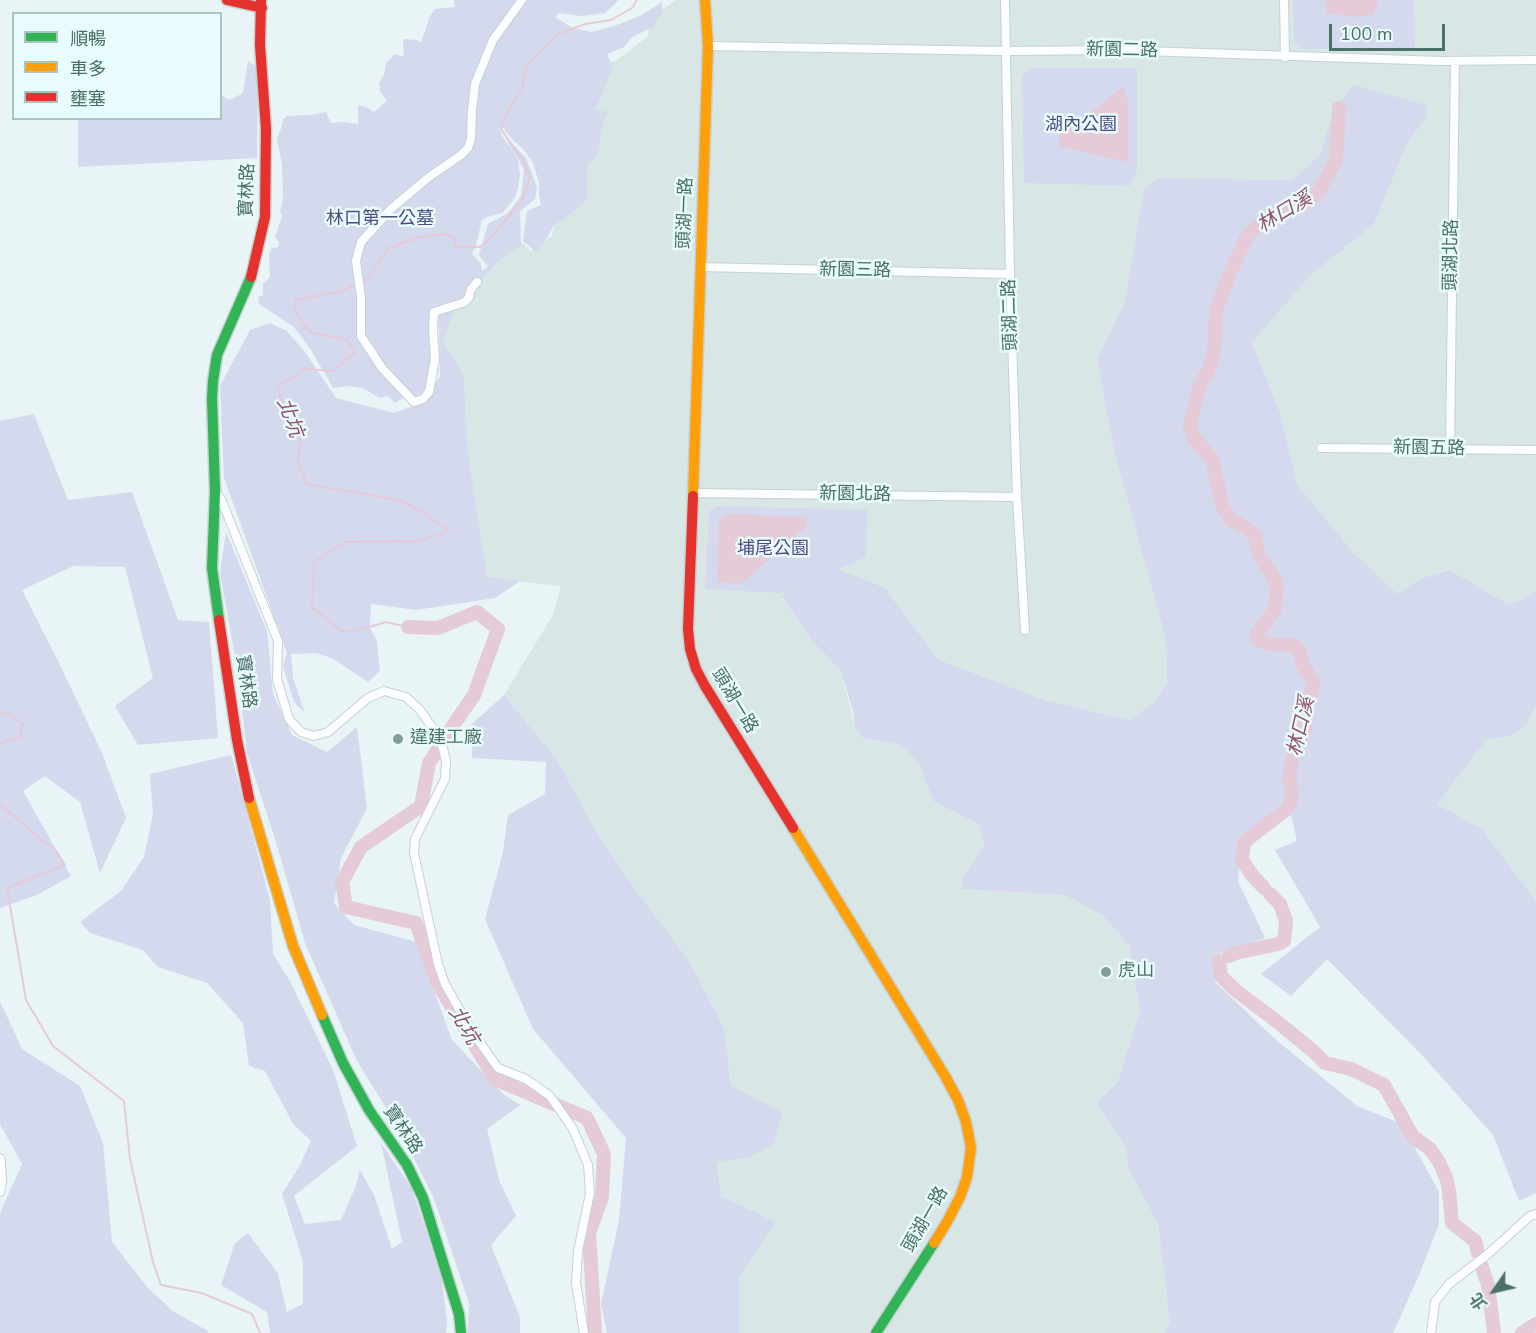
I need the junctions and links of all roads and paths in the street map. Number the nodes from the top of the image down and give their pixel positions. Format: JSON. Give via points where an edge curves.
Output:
{"nodes":[{"id":1,"x":227,"y":0,"type":"edge"},
{"id":2,"x":522,"y":0,"type":"edge"},
{"id":3,"x":705,"y":0,"type":"edge"},
{"id":4,"x":1005,"y":0,"type":"edge"},
{"id":5,"x":1284,"y":0,"type":"edge"},
{"id":6,"x":262,"y":4,"type":"edge"},
{"id":7,"x":708,"y":45,"type":"junction"},
{"id":8,"x":1006,"y":51,"type":"junction"},
{"id":9,"x":1285,"y":57,"type":"junction"},
{"id":10,"x":1536,"y":60,"type":"edge"},
{"id":11,"x":1455,"y":61,"type":"junction"},
{"id":12,"x":700,"y":267,"type":"junction"},
{"id":13,"x":1010,"y":274,"type":"junction"},
{"id":14,"x":477,"y":282,"type":"dead end"},
{"id":15,"x":1321,"y":448,"type":"dead end"},
{"id":16,"x":1450,"y":449,"type":"junction"},
{"id":17,"x":1536,"y":450,"type":"edge"},
{"id":18,"x":215,"y":492,"type":"junction"},
{"id":19,"x":693,"y":493,"type":"junction"},
{"id":20,"x":1017,"y":497,"type":"junction"},
{"id":21,"x":1025,"y":630,"type":"dead end"},
{"id":22,"x":0,"y":1158,"type":"edge"},
{"id":23,"x":0,"y":1192,"type":"edge"},
{"id":24,"x":1536,"y":1214,"type":"edge"},
{"id":25,"x":461,"y":1333,"type":"edge"},
{"id":26,"x":584,"y":1333,"type":"edge"},
{"id":27,"x":876,"y":1333,"type":"edge"},
{"id":28,"x":1431,"y":1333,"type":"edge"}],
"edges":[{"from":1,"to":6,"type":"street"},
{"from":2,"to":14,"type":"street","via":[[493,40],[475,84],[468,148],[392,208],[361,242],[356,261],[361,336],[382,368],[414,402],[429,392],[435,359],[434,312],[465,302]]},
{"from":3,"to":7,"type":"street","name":"頭湖一路"},
{"from":4,"to":8,"type":"street","name":"頭湖二路"},
{"from":5,"to":9,"type":"street"},
{"from":6,"to":18,"type":"street","name":"寶林路","via":[[266,217],[252,275],[217,355],[212,398]]},
{"from":7,"to":8,"type":"street","name":"新園二路"},
{"from":7,"to":12,"type":"street","name":"頭湖一路"},
{"from":8,"to":9,"type":"street","name":"新園二路","via":[[1115,50]]},
{"from":8,"to":13,"type":"street","name":"頭湖二路"},
{"from":9,"to":11,"type":"street","name":"新園二路"},
{"from":10,"to":11,"type":"street","name":"新園二路"},
{"from":11,"to":16,"type":"street","name":"頭湖北路"},
{"from":12,"to":13,"type":"street","name":"新園三路"},
{"from":12,"to":19,"type":"street","name":"頭湖一路"},
{"from":13,"to":20,"type":"street","name":"頭湖二路"},
{"from":15,"to":16,"type":"street","name":"新園五路"},
{"from":16,"to":17,"type":"street","name":"新園五路"},
{"from":18,"to":25,"type":"street","name":"寶林路","via":[[214,586],[237,740],[261,846],[293,946],[344,1063],[423,1198],[459,1314]]},
{"from":18,"to":26,"type":"street","via":[[278,641],[277,679],[289,719],[301,732],[314,736],[328,732],[368,698],[384,691],[406,697],[441,740],[445,779],[415,839],[414,853],[438,964],[471,1030],[498,1068],[526,1079],[550,1095],[573,1129],[588,1165],[590,1193],[576,1283]]},
{"from":19,"to":20,"type":"street","name":"新園北路"},
{"from":19,"to":27,"type":"street","name":"頭湖一路","via":[[688,629],[696,669],[945,1076],[966,1122],[971,1148],[960,1197]]},
{"from":20,"to":21,"type":"street","name":"頭湖二路"},
{"from":22,"to":23,"type":"street"},
{"from":24,"to":28,"type":"street","via":[[1449,1284],[1435,1302]]}]}
